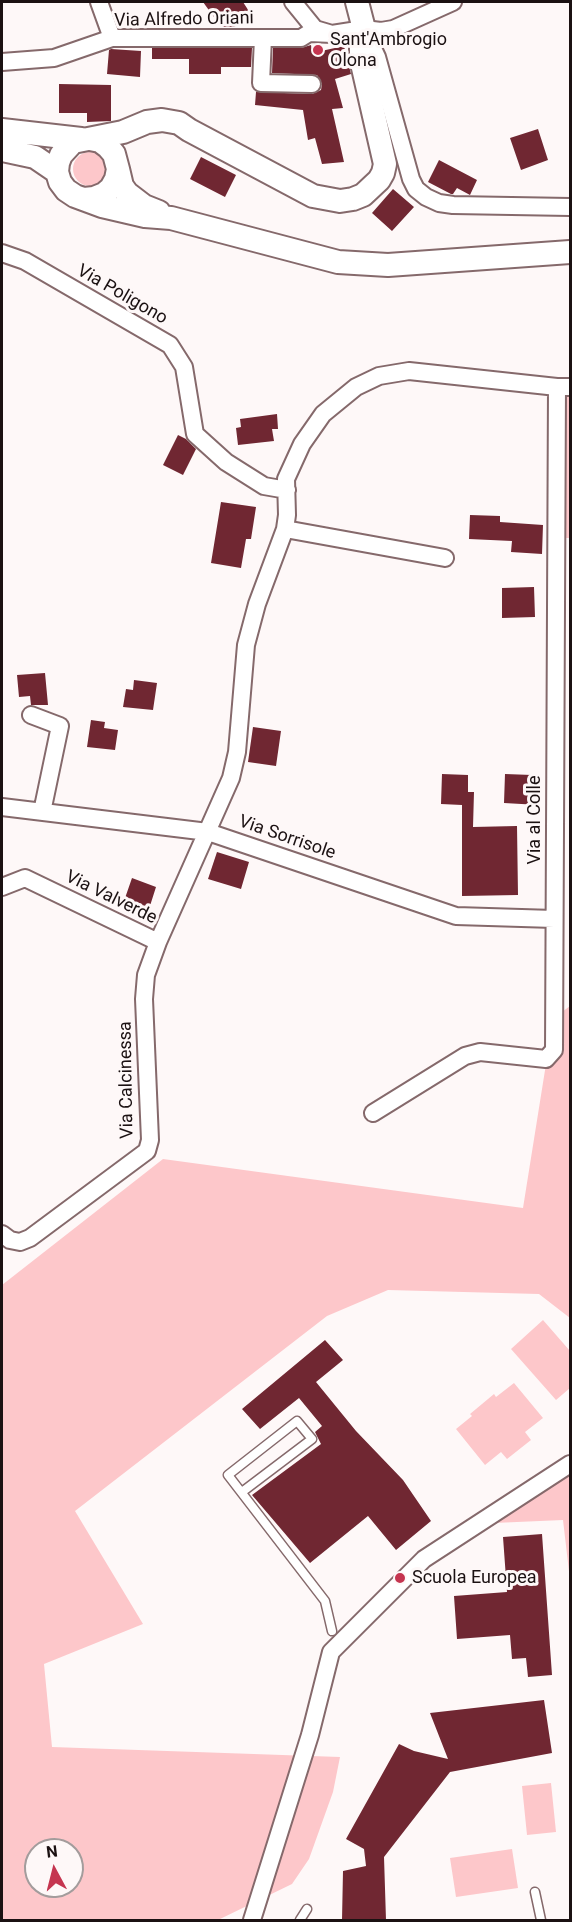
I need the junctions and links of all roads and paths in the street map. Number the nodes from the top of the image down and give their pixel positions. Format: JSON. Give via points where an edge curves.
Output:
{"nodes":[{"id":1,"x":99,"y":2,"type":"edge"},
{"id":2,"x":293,"y":2,"type":"edge"},
{"id":3,"x":357,"y":2,"type":"edge"},
{"id":4,"x":453,"y":2,"type":"edge"},
{"id":5,"x":364,"y":29,"type":"junction"},
{"id":6,"x":332,"y":34,"type":"junction"},
{"id":7,"x":112,"y":38,"type":"junction"},
{"id":8,"x":263,"y":38,"type":"junction"},
{"id":9,"x":2,"y":62,"type":"edge"},
{"id":10,"x":312,"y":84,"type":"dead end"},
{"id":11,"x":2,"y":130,"type":"edge"},
{"id":12,"x":189,"y":130,"type":"junction"},
{"id":13,"x":86,"y":139,"type":"junction"},
{"id":14,"x":2,"y":150,"type":"edge"},
{"id":15,"x":118,"y":166,"type":"junction"},
{"id":16,"x":57,"y":172,"type":"junction"},
{"id":17,"x":84,"y":199,"type":"junction"},
{"id":18,"x":570,"y":207,"type":"edge"},
{"id":19,"x":171,"y":218,"type":"junction"},
{"id":20,"x":570,"y":252,"type":"edge"},
{"id":21,"x":2,"y":253,"type":"edge"},
{"id":22,"x":564,"y":387,"type":"edge"},
{"id":23,"x":287,"y":490,"type":"junction"},
{"id":24,"x":285,"y":529,"type":"junction"},
{"id":25,"x":445,"y":558,"type":"dead end"},
{"id":26,"x":31,"y":715,"type":"dead end"},
{"id":27,"x":2,"y":807,"type":"edge"},
{"id":28,"x":42,"y":812,"type":"junction"},
{"id":29,"x":208,"y":832,"type":"junction"},
{"id":30,"x":2,"y":887,"type":"edge"},
{"id":31,"x":554,"y":919,"type":"junction"},
{"id":32,"x":158,"y":942,"type":"junction"},
{"id":33,"x":373,"y":1113,"type":"dead end"},
{"id":34,"x":2,"y":1234,"type":"edge"},
{"id":35,"x":570,"y":1464,"type":"edge"},
{"id":36,"x":242,"y":1492,"type":"junction"},
{"id":37,"x":336,"y":1637,"type":"junction"},
{"id":38,"x":535,"y":1892,"type":"dead end"},
{"id":39,"x":306,"y":1909,"type":"dead end"},
{"id":40,"x":252,"y":1920,"type":"edge"},
{"id":41,"x":300,"y":1920,"type":"edge"},
{"id":42,"x":541,"y":1920,"type":"edge"}],
"edges":[{"from":1,"to":7,"type":"street"},
{"from":2,"to":6,"type":"street","via":[[315,29]]},
{"from":3,"to":5,"type":"main road"},
{"from":4,"to":5,"type":"street","name":"Via Alfredo Oriani","via":[[393,29]]},
{"from":5,"to":6,"type":"street","name":"Via Alfredo Oriani"},
{"from":5,"to":12,"type":"main road","via":[[361,59],[385,164],[379,180],[363,195],[340,201],[313,196]]},
{"from":5,"to":18,"type":"street","via":[[377,57],[416,189],[439,203],[453,205]]},
{"from":6,"to":8,"type":"street","name":"Via Alfredo Oriani"},
{"from":7,"to":8,"type":"street","name":"Via Alfredo Oriani"},
{"from":7,"to":9,"type":"street","name":"Via Alfredo Oriani","via":[[54,58]]},
{"from":8,"to":10,"type":"street","via":[[261,82]]},
{"from":11,"to":13,"type":"main road"},
{"from":12,"to":13,"type":"main road","via":[[179,123],[162,120]]},
{"from":12,"to":15,"type":"main road","via":[[145,131],[128,144]]},
{"from":13,"to":15,"type":"main road","via":[[108,147]]},
{"from":13,"to":16,"type":"main road","via":[[66,148]]},
{"from":14,"to":16,"type":"main road","via":[[35,157]]},
{"from":15,"to":17,"type":"main road","via":[[111,188]]},
{"from":15,"to":19,"type":"main road","via":[[127,193]]},
{"from":16,"to":17,"type":"main road","via":[[66,190]]},
{"from":17,"to":19,"type":"main road","via":[[125,212]]},
{"from":19,"to":20,"type":"main road","via":[[356,264]]},
{"from":21,"to":23,"type":"street","name":"Via Poligono","via":[[25,261],[170,345],[184,368],[195,434],[226,462],[264,486]]},
{"from":22,"to":23,"type":"street","via":[[409,371],[379,376],[356,387],[323,414],[302,444],[286,479]]},
{"from":22,"to":31,"type":"street","name":"Via al Colle"},
{"from":23,"to":24,"type":"street"},
{"from":24,"to":25,"type":"street"},
{"from":24,"to":29,"type":"street","via":[[246,645],[237,752],[231,778]]},
{"from":26,"to":28,"type":"street","via":[[60,726]]},
{"from":27,"to":28,"type":"street","name":"Via Sorrisole"},
{"from":28,"to":29,"type":"street","name":"Via Sorrisole"},
{"from":29,"to":31,"type":"street","name":"Via Sorrisole","via":[[456,916]]},
{"from":29,"to":32,"type":"street","name":"Via Valverde"},
{"from":30,"to":32,"type":"street","name":"Via Valverde","via":[[25,878]]},
{"from":31,"to":33,"type":"street","name":"Via al Colle","via":[[554,1050],[546,1059],[480,1052],[465,1056]]},
{"from":32,"to":34,"type":"street","name":"Via Calcinessa","via":[[146,975],[144,999],[150,1140],[147,1151],[30,1239],[20,1242]]},
{"from":35,"to":37,"type":"street","via":[[424,1559]]},
{"from":36,"to":36,"type":"lane","via":[[228,1475],[297,1421],[312,1439]]},
{"from":36,"to":37,"type":"lane","via":[[325,1601]]},
{"from":37,"to":40,"type":"street","via":[[310,1736]]},
{"from":38,"to":42,"type":"lane"},
{"from":39,"to":41,"type":"lane"}]}
